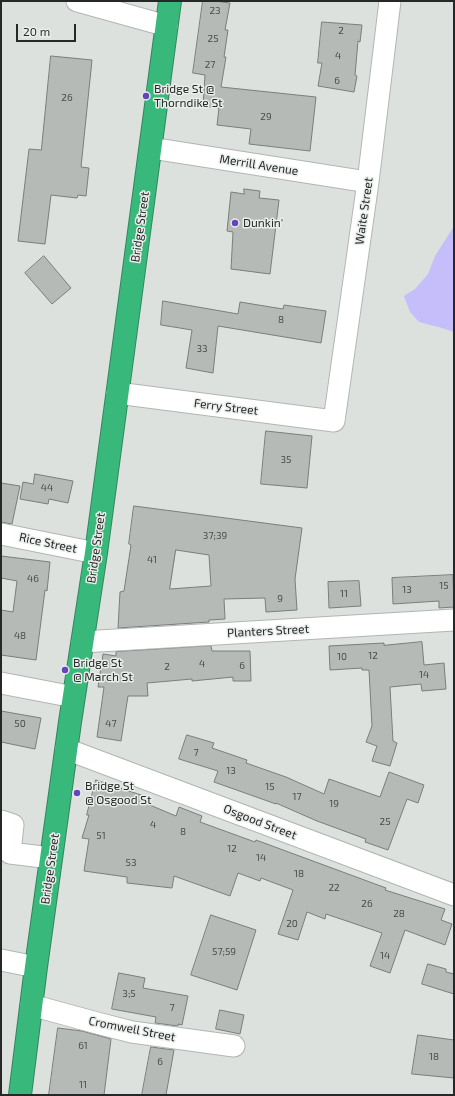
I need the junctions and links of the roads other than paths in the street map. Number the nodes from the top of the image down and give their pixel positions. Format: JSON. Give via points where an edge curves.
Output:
{"nodes":[{"id":1,"x":77,"y":1,"type":"edge"},
{"id":2,"x":170,"y":1,"type":"edge"},
{"id":3,"x":390,"y":1,"type":"edge"},
{"id":4,"x":167,"y":26,"type":"junction"},
{"id":5,"x":151,"y":148,"type":"junction"},
{"id":6,"x":368,"y":182,"type":"junction"},
{"id":7,"x":117,"y":393,"type":"junction"},
{"id":8,"x":334,"y":421,"type":"joint"},
{"id":9,"x":1,"y":534,"type":"edge"},
{"id":10,"x":96,"y":553,"type":"junction"},
{"id":11,"x":454,"y":620,"type":"edge"},
{"id":12,"x":82,"y":642,"type":"junction"},
{"id":13,"x":1,"y":683,"type":"edge"},
{"id":14,"x":74,"y":697,"type":"junction"},
{"id":15,"x":66,"y":749,"type":"junction"},
{"id":16,"x":1,"y":821,"type":"edge"},
{"id":17,"x":51,"y":858,"type":"junction"},
{"id":18,"x":454,"y":895,"type":"edge"},
{"id":19,"x":1,"y":960,"type":"edge"},
{"id":20,"x":36,"y":966,"type":"junction"},
{"id":21,"x":31,"y":1005,"type":"junction"},
{"id":22,"x":234,"y":1046,"type":"dead end"},
{"id":23,"x":20,"y":1095,"type":"edge"}],
"edges":[{"from":1,"to":4,"type":"street"},
{"from":2,"to":4,"type":"highway","name":"Bridge Street"},
{"from":3,"to":6,"type":"street","name":"Waite Street"},
{"from":4,"to":5,"type":"highway","name":"Bridge Street"},
{"from":5,"to":6,"type":"street","name":"Merrill Avenue"},
{"from":5,"to":7,"type":"highway","name":"Bridge Street"},
{"from":6,"to":8,"type":"street","name":"Waite Street"},
{"from":7,"to":8,"type":"street","name":"Ferry Street"},
{"from":7,"to":10,"type":"highway","name":"Bridge Street"},
{"from":9,"to":10,"type":"street","name":"Rice Street"},
{"from":10,"to":12,"type":"highway","name":"Bridge Street"},
{"from":11,"to":12,"type":"street","name":"Planters Street"},
{"from":12,"to":14,"type":"highway","name":"Bridge Street"},
{"from":13,"to":14,"type":"street"},
{"from":14,"to":15,"type":"highway","name":"Bridge Street"},
{"from":15,"to":17,"type":"highway","name":"Bridge Street"},
{"from":15,"to":18,"type":"street","name":"Osgood Street"},
{"from":16,"to":17,"type":"street","via":[[13,825],[10,853]]},
{"from":17,"to":20,"type":"highway","name":"Bridge Street"},
{"from":19,"to":20,"type":"street"},
{"from":20,"to":21,"type":"highway","name":"Bridge Street"},
{"from":21,"to":22,"type":"street","name":"Cromwell Street","via":[[132,1032]]},
{"from":21,"to":23,"type":"highway","name":"Bridge Street"}]}
